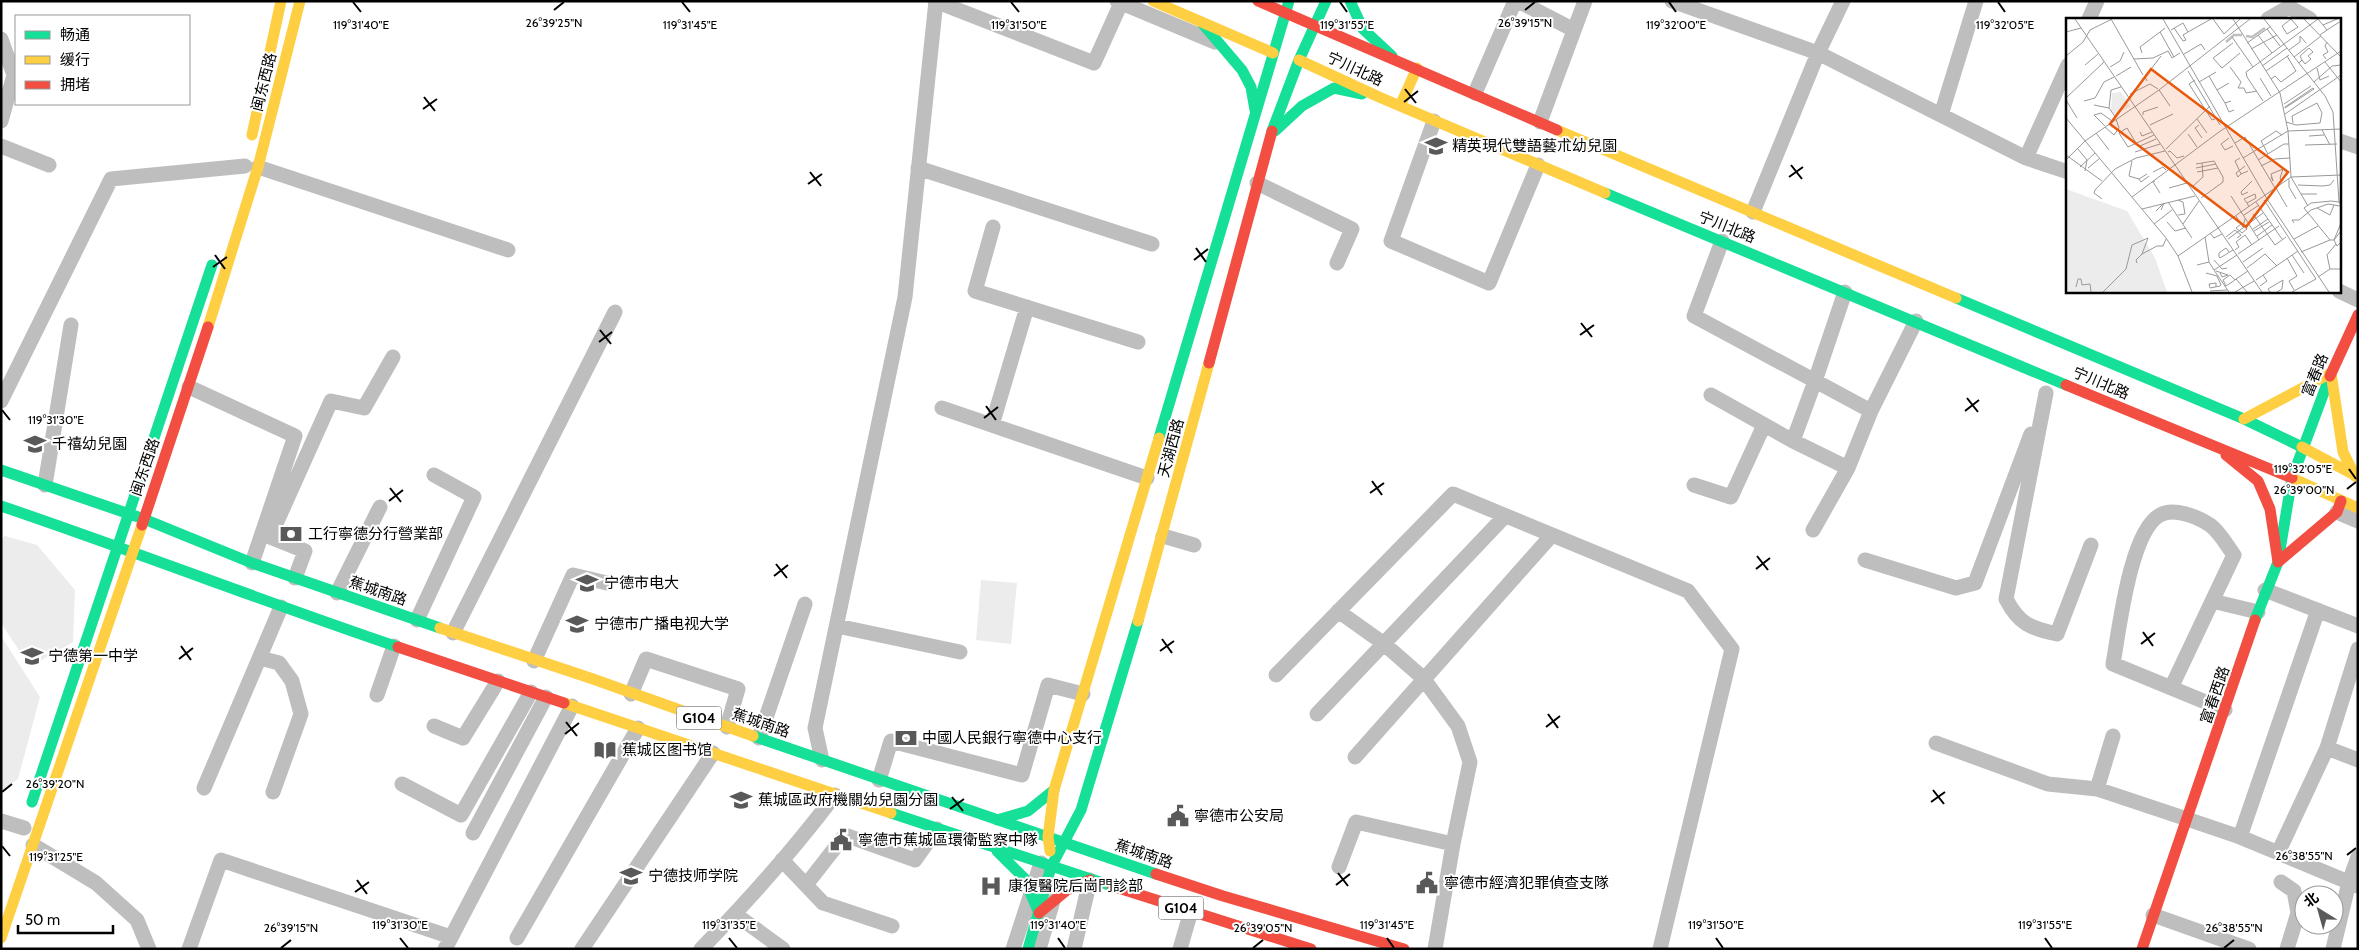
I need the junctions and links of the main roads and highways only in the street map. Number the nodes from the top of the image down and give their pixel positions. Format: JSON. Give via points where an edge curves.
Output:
{"nodes":[{"id":1,"x":281,"y":1,"type":"edge"},
{"id":2,"x":300,"y":1,"type":"edge"},
{"id":3,"x":1258,"y":1,"type":"edge"},
{"id":4,"x":1326,"y":1,"type":"edge"},
{"id":5,"x":1350,"y":1,"type":"edge"},
{"id":6,"x":1158,"y":2,"type":"edge"},
{"id":7,"x":1287,"y":7,"type":"edge"},
{"id":8,"x":1200,"y":21,"type":"junction"},
{"id":9,"x":1317,"y":24,"type":"junction"},
{"id":10,"x":1286,"y":56,"type":"junction"},
{"id":11,"x":1394,"y":58,"type":"junction"},
{"id":12,"x":1417,"y":68,"type":"junction"},
{"id":13,"x":1379,"y":98,"type":"junction"},
{"id":14,"x":1400,"y":106,"type":"junction"},
{"id":15,"x":1255,"y":114,"type":"junction"},
{"id":16,"x":1270,"y":137,"type":"junction"},
{"id":17,"x":1244,"y":150,"type":"junction"},
{"id":18,"x":1264,"y":156,"type":"junction"},
{"id":19,"x":248,"y":162,"type":"junction"},
{"id":20,"x":217,"y":251,"type":"dead end"},
{"id":21,"x":2358,"y":315,"type":"edge"},
{"id":22,"x":2330,"y":373,"type":"junction"},
{"id":23,"x":2244,"y":418,"type":"junction"},
{"id":24,"x":2302,"y":447,"type":"junction"},
{"id":25,"x":2218,"y":449,"type":"junction"},
{"id":26,"x":1,"y":470,"type":"edge"},
{"id":27,"x":2356,"y":477,"type":"edge"},
{"id":28,"x":2292,"y":478,"type":"junction"},
{"id":29,"x":1,"y":506,"type":"edge"},
{"id":30,"x":2339,"y":506,"type":"junction"},
{"id":31,"x":2358,"y":508,"type":"edge"},
{"id":32,"x":128,"y":516,"type":"junction"},
{"id":33,"x":144,"y":519,"type":"junction"},
{"id":34,"x":116,"y":546,"type":"junction"},
{"id":35,"x":134,"y":551,"type":"junction"},
{"id":36,"x":2278,"y":562,"type":"junction"},
{"id":37,"x":1054,"y":790,"type":"junction"},
{"id":38,"x":1080,"y":810,"type":"junction"},
{"id":39,"x":996,"y":820,"type":"junction"},
{"id":40,"x":27,"y":828,"type":"junction"},
{"id":41,"x":1048,"y":837,"type":"junction"},
{"id":42,"x":1064,"y":842,"type":"junction"},
{"id":43,"x":992,"y":847,"type":"junction"},
{"id":44,"x":1115,"y":860,"type":"junction"},
{"id":45,"x":1051,"y":867,"type":"junction"},
{"id":46,"x":1090,"y":880,"type":"junction"},
{"id":47,"x":1038,"y":913,"type":"junction"},
{"id":48,"x":1,"y":938,"type":"edge"},
{"id":49,"x":1028,"y":949,"type":"edge"},
{"id":50,"x":1311,"y":949,"type":"edge"},
{"id":51,"x":1404,"y":949,"type":"edge"},
{"id":52,"x":2142,"y":949,"type":"edge"}],
"edges":[{"from":1,"to":19,"type":"main road","name":"闽东西路"},
{"from":2,"to":19,"type":"main road","name":"闽东西路"},
{"from":3,"to":7,"type":"main road","name":"宁川北路"},
{"from":4,"to":9,"type":"main road"},
{"from":5,"to":11,"type":"main road","via":[[1363,29]]},
{"from":6,"to":8,"type":"main road","name":"宁川北路"},
{"from":7,"to":9,"type":"main road","name":"宁川北路"},
{"from":7,"to":10,"type":"main road"},
{"from":8,"to":10,"type":"main road","name":"宁川北路"},
{"from":8,"to":15,"type":"main road","via":[[1242,70],[1251,87]]},
{"from":9,"to":10,"type":"main road"},
{"from":9,"to":11,"type":"main road","name":"宁川北路"},
{"from":10,"to":13,"type":"main road","name":"宁川北路"},
{"from":10,"to":15,"type":"main road","name":"天湖西路"},
{"from":10,"to":16,"type":"main road","name":"天湖西路"},
{"from":11,"to":12,"type":"main road","name":"宁川北路"},
{"from":12,"to":14,"type":"main road"},
{"from":12,"to":23,"type":"main road","name":"宁川北路"},
{"from":13,"to":14,"type":"main road","name":"宁川北路"},
{"from":13,"to":16,"type":"main road","via":[[1334,88],[1302,106]]},
{"from":14,"to":25,"type":"main road","name":"宁川北路"},
{"from":15,"to":17,"type":"main road","name":"天湖西路"},
{"from":16,"to":18,"type":"main road","name":"天湖西路"},
{"from":17,"to":18,"type":"main road"},
{"from":17,"to":37,"type":"main road","name":"天湖西路"},
{"from":18,"to":38,"type":"main road","name":"天湖西路","via":[[1163,536]]},
{"from":19,"to":33,"type":"main road","name":"闽东西路","via":[[189,387]]},
{"from":20,"to":32,"type":"main road","name":"闽东西路"},
{"from":21,"to":22,"type":"main road","name":"富春路"},
{"from":22,"to":23,"type":"main road"},
{"from":22,"to":24,"type":"main road","name":"富春路"},
{"from":22,"to":27,"type":"main road","via":[[2343,452]]},
{"from":23,"to":24,"type":"main road","name":"宁川北路"},
{"from":24,"to":27,"type":"main road","name":"宁川北路"},
{"from":24,"to":28,"type":"main road","name":"富春西路"},
{"from":25,"to":28,"type":"main road","name":"宁川北路"},
{"from":25,"to":36,"type":"main road","via":[[2258,481],[2270,509]]},
{"from":26,"to":32,"type":"main road","name":"蕉城南路","number":"G104"},
{"from":28,"to":30,"type":"main road","name":"宁川北路"},
{"from":28,"to":36,"type":"main road","name":"富春西路"},
{"from":29,"to":34,"type":"main road","number":"G104"},
{"from":30,"to":31,"type":"main road","name":"宁川北路"},
{"from":30,"to":36,"type":"main road"},
{"from":32,"to":33,"type":"main road","name":"蕉城南路","number":"G104"},
{"from":32,"to":34,"type":"main road","name":"闽东西路"},
{"from":33,"to":35,"type":"main road","name":"闽东西路"},
{"from":33,"to":39,"type":"main road","name":"蕉城南路","number":"G104","via":[[252,563]]},
{"from":34,"to":35,"type":"main road","number":"G104"},
{"from":34,"to":40,"type":"main road","name":"闽东西路"},
{"from":35,"to":40,"type":"main road","name":"闽东西路"},
{"from":35,"to":43,"type":"main road","number":"G104","via":[[281,608]]},
{"from":36,"to":52,"type":"main road","name":"富春西路","via":[[2265,590]]},
{"from":37,"to":39,"type":"main road","via":[[1039,807],[1023,816]]},
{"from":37,"to":41,"type":"main road","name":"天湖西路"},
{"from":38,"to":42,"type":"main road","name":"天湖西路"},
{"from":38,"to":44,"type":"main road","via":[[1084,833],[1090,844]]},
{"from":39,"to":41,"type":"main road","name":"蕉城南路","number":"G104"},
{"from":40,"to":48,"type":"main road","name":"闽东西路"},
{"from":41,"to":42,"type":"main road","name":"蕉城南路","number":"G104"},
{"from":41,"to":45,"type":"main road","name":"天湖西路"},
{"from":42,"to":44,"type":"main road","name":"蕉城南路","number":"G104"},
{"from":42,"to":45,"type":"main road","name":"天湖西路"},
{"from":43,"to":45,"type":"main road","number":"G104"},
{"from":43,"to":47,"type":"main road","via":[[1028,880]]},
{"from":44,"to":51,"type":"main road","name":"蕉城南路","number":"G104"},
{"from":45,"to":46,"type":"main road","number":"G104"},
{"from":45,"to":47,"type":"main road"},
{"from":46,"to":47,"type":"main road","via":[[1067,890]]},
{"from":46,"to":50,"type":"main road","number":"G104"},
{"from":47,"to":49,"type":"main road"}]}
